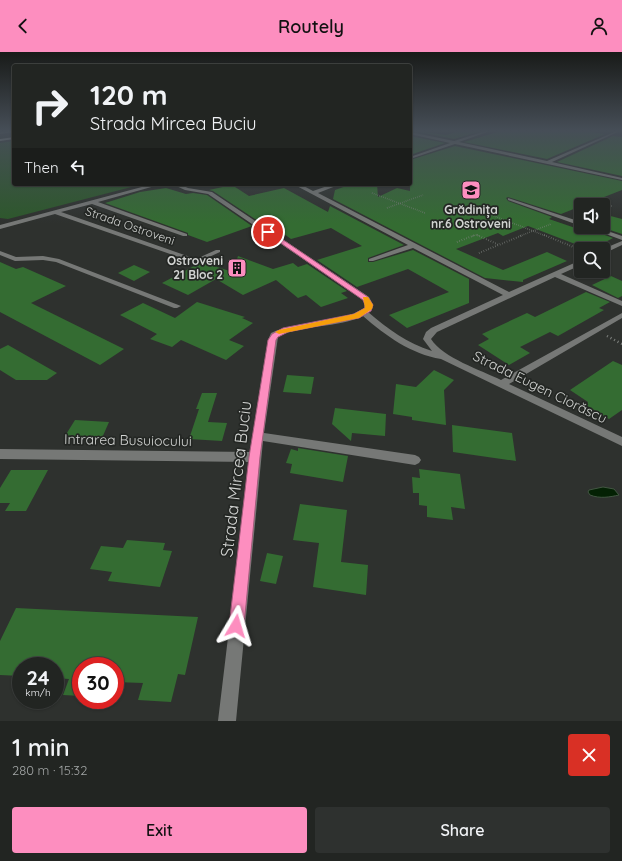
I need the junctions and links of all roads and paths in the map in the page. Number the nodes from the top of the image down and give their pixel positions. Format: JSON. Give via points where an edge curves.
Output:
{"nodes":[{"id":1,"x":543,"y":161,"type":"edge"},
{"id":2,"x":547,"y":162,"type":"joint"},
{"id":3,"x":622,"y":179,"type":"edge"},
{"id":4,"x":152,"y":186,"type":"edge"},
{"id":5,"x":180,"y":186,"type":"edge"},
{"id":6,"x":300,"y":186,"type":"edge"},
{"id":7,"x":332,"y":186,"type":"edge"},
{"id":8,"x":313,"y":193,"type":"junction"},
{"id":9,"x":372,"y":193,"type":"dead end"},
{"id":10,"x":423,"y":195,"type":"dead end"},
{"id":11,"x":510,"y":199,"type":"dead end"},
{"id":12,"x":93,"y":202,"type":"junction"},
{"id":13,"x":400,"y":204,"type":"junction"},
{"id":14,"x":387,"y":208,"type":"dead end"},
{"id":15,"x":479,"y":210,"type":"dead end"},
{"id":16,"x":55,"y":212,"type":"junction"},
{"id":17,"x":425,"y":213,"type":"dead end"},
{"id":18,"x":574,"y":222,"type":"edge"},
{"id":19,"x":0,"y":227,"type":"edge"},
{"id":20,"x":534,"y":231,"type":"junction"},
{"id":21,"x":610,"y":234,"type":"edge"},
{"id":22,"x":185,"y":235,"type":"dead end"},
{"id":23,"x":622,"y":238,"type":"edge"},
{"id":24,"x":457,"y":242,"type":"dead end"},
{"id":25,"x":622,"y":243,"type":"edge"},
{"id":26,"x":414,"y":245,"type":"junction"},
{"id":27,"x":499,"y":245,"type":"junction"},
{"id":28,"x":574,"y":247,"type":"edge"},
{"id":29,"x":610,"y":249,"type":"edge"},
{"id":30,"x":218,"y":251,"type":"dead end"},
{"id":31,"x":479,"y":252,"type":"dead end"},
{"id":32,"x":0,"y":253,"type":"edge"},
{"id":33,"x":371,"y":260,"type":"dead end"},
{"id":34,"x":574,"y":265,"type":"edge"},
{"id":35,"x":554,"y":274,"type":"junction"},
{"id":36,"x":508,"y":295,"type":"junction"},
{"id":37,"x":622,"y":304,"type":"edge"},
{"id":38,"x":177,"y":306,"type":"dead end"},
{"id":39,"x":364,"y":313,"type":"junction"},
{"id":40,"x":622,"y":315,"type":"edge"},
{"id":41,"x":445,"y":357,"type":"junction"},
{"id":42,"x":501,"y":384,"type":"junction"},
{"id":43,"x":258,"y":436,"type":"junction"},
{"id":44,"x":622,"y":442,"type":"edge"},
{"id":45,"x":0,"y":454,"type":"edge"},
{"id":46,"x":255,"y":457,"type":"junction"},
{"id":47,"x":415,"y":460,"type":"dead end"},
{"id":48,"x":227,"y":721,"type":"edge"}],
"edges":[{"from":1,"to":2,"type":"street"},
{"from":2,"to":3,"type":"street"},
{"from":4,"to":12,"type":"street","name":"Strada Ostroveni"},
{"from":5,"to":39,"type":"street","via":[[208,192],[366,299],[369,305]]},
{"from":6,"to":8,"type":"street"},
{"from":7,"to":8,"type":"street"},
{"from":8,"to":26,"type":"street"},
{"from":9,"to":13,"type":"path"},
{"from":10,"to":13,"type":"path"},
{"from":11,"to":18,"type":"street"},
{"from":12,"to":16,"type":"street","name":"Strada Ostroveni"},
{"from":12,"to":22,"type":"street"},
{"from":13,"to":14,"type":"path"},
{"from":13,"to":17,"type":"path"},
{"from":15,"to":20,"type":"path"},
{"from":16,"to":19,"type":"street","name":"Strada Ostroveni"},
{"from":16,"to":30,"type":"street","name":"Strada Ostroveni","via":[[196,261]]},
{"from":20,"to":27,"type":"path"},
{"from":20,"to":28,"type":"path"},
{"from":21,"to":23,"type":"street"},
{"from":24,"to":27,"type":"path","via":[[476,235]]},
{"from":25,"to":29,"type":"street"},
{"from":26,"to":33,"type":"street"},
{"from":26,"to":36,"type":"street"},
{"from":27,"to":31,"type":"path"},
{"from":32,"to":38,"type":"street","via":[[22,260],[57,260]]},
{"from":34,"to":35,"type":"street"},
{"from":35,"to":36,"type":"street"},
{"from":35,"to":37,"type":"street"},
{"from":36,"to":41,"type":"street","name":"Strada Eugen Ciorăscu","via":[[429,334],[427,339],[430,346]]},
{"from":39,"to":41,"type":"street","name":"Strada Eugen Ciorăscu","via":[[406,344]]},
{"from":39,"to":43,"type":"street","name":"Strada Mircea Buciu","via":[[274,335]]},
{"from":40,"to":42,"type":"street"},
{"from":41,"to":42,"type":"street","name":"Strada Eugen Ciorăscu"},
{"from":42,"to":44,"type":"street","name":"Strada Eugen Ciorăscu"},
{"from":43,"to":46,"type":"street","name":"Strada Mircea Buciu"},
{"from":43,"to":47,"type":"street"},
{"from":45,"to":46,"type":"street","name":"Intrarea Busuiocului"},
{"from":46,"to":48,"type":"street","name":"Strada Mircea Buciu"}]}
